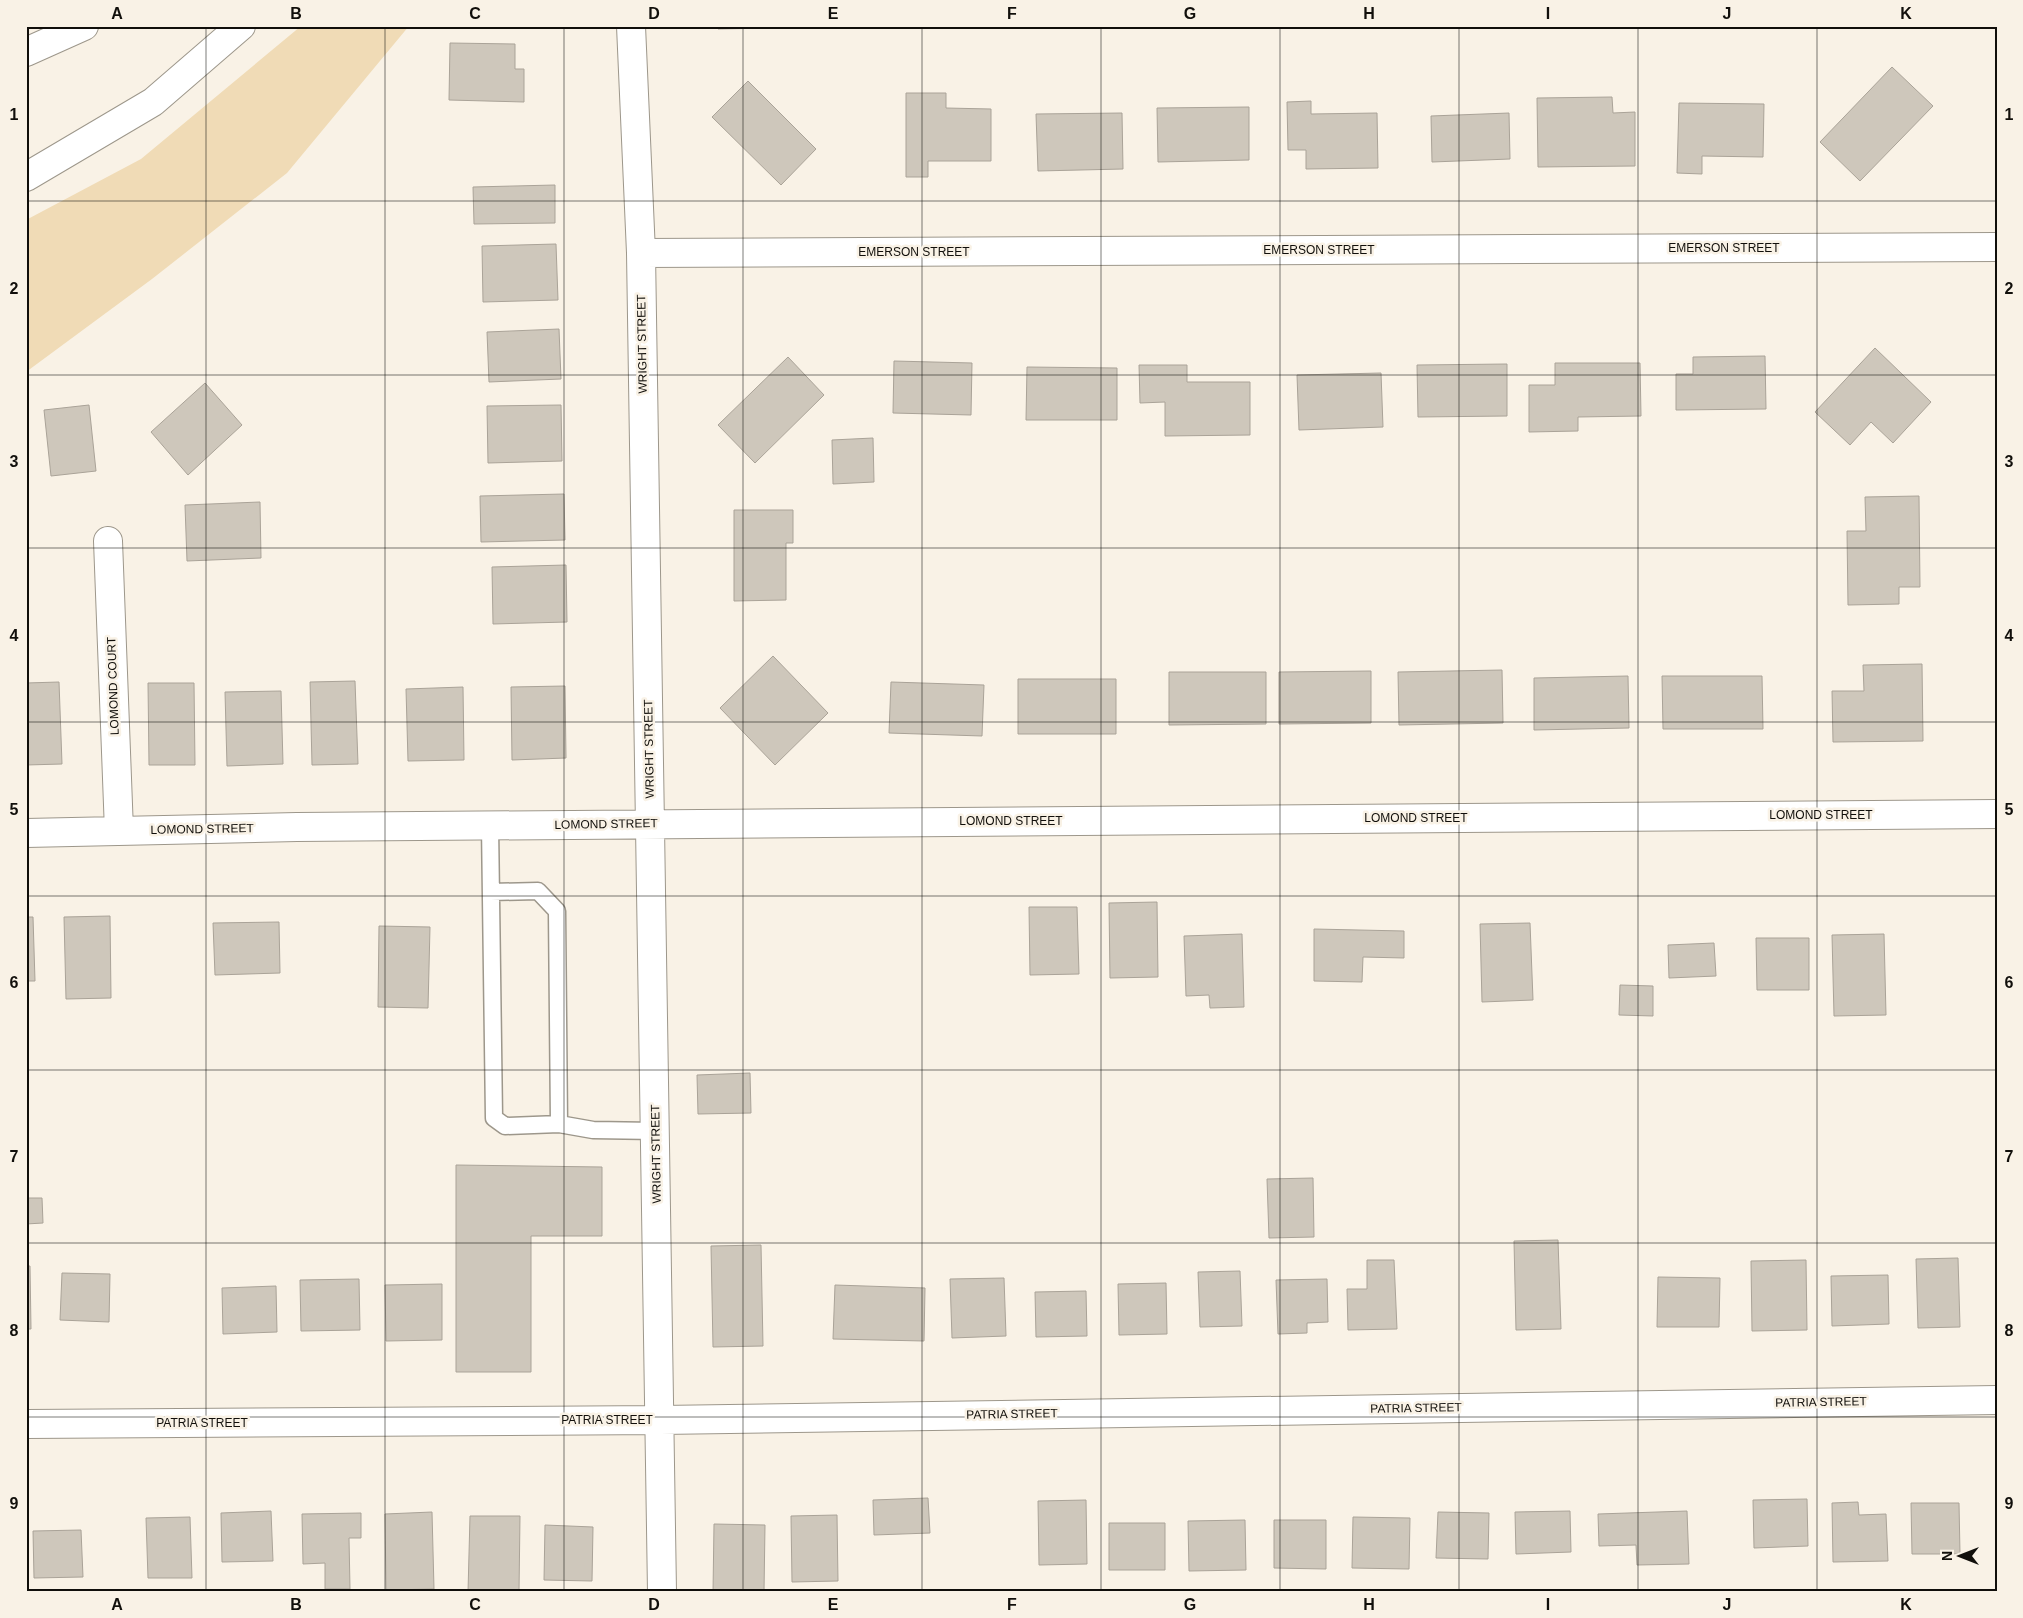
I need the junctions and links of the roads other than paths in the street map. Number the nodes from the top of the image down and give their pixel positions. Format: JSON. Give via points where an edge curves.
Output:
{"nodes":[{"id":1,"x":84,"y":26,"type":"edge"},
{"id":2,"x":241,"y":26,"type":"edge"},
{"id":3,"x":631,"y":26,"type":"edge"},
{"id":4,"x":26,"y":52,"type":"edge"},
{"id":5,"x":26,"y":177,"type":"edge"},
{"id":6,"x":1997,"y":247,"type":"edge"},
{"id":7,"x":641,"y":253,"type":"junction"},
{"id":8,"x":108,"y":541,"type":"dead end"},
{"id":9,"x":1997,"y":814,"type":"edge"},
{"id":10,"x":650,"y":824,"type":"junction"},
{"id":11,"x":490,"y":825,"type":"junction"},
{"id":12,"x":119,"y":831,"type":"junction"},
{"id":13,"x":26,"y":833,"type":"edge"},
{"id":14,"x":491,"y":892,"type":"junction"},
{"id":15,"x":559,"y":1124,"type":"junction"},
{"id":16,"x":656,"y":1131,"type":"junction"},
{"id":17,"x":1997,"y":1400,"type":"edge"},
{"id":18,"x":661,"y":1420,"type":"junction"},
{"id":19,"x":26,"y":1424,"type":"edge"},
{"id":20,"x":662,"y":1592,"type":"edge"}],
"edges":[{"from":1,"to":4,"type":"main road"},
{"from":2,"to":5,"type":"main road","via":[[154,102]]},
{"from":3,"to":7,"type":"main road","name":"WRIGHT STREET"},
{"from":6,"to":7,"type":"main road","name":"EMERSON STREET"},
{"from":7,"to":10,"type":"main road","name":"WRIGHT STREET"},
{"from":8,"to":12,"type":"main road","name":"LOMOND COURT"},
{"from":9,"to":10,"type":"main road","name":"LOMOND STREET"},
{"from":10,"to":11,"type":"main road","name":"LOMOND STREET"},
{"from":10,"to":16,"type":"main road","name":"WRIGHT STREET"},
{"from":11,"to":12,"type":"main road","name":"LOMOND STREET"},
{"from":11,"to":14,"type":"lane"},
{"from":12,"to":13,"type":"main road","name":"LOMOND STREET"},
{"from":14,"to":15,"type":"lane","via":[[538,891],[557,911]]},
{"from":14,"to":15,"type":"lane","via":[[494,1118],[505,1126]]},
{"from":15,"to":16,"type":"lane","via":[[594,1130]]},
{"from":16,"to":18,"type":"main road","name":"WRIGHT STREET"},
{"from":17,"to":18,"type":"main road","name":"PATRIA STREET"},
{"from":18,"to":19,"type":"main road","name":"PATRIA STREET"},
{"from":18,"to":20,"type":"main road","name":"WRIGHT STREET"}]}
